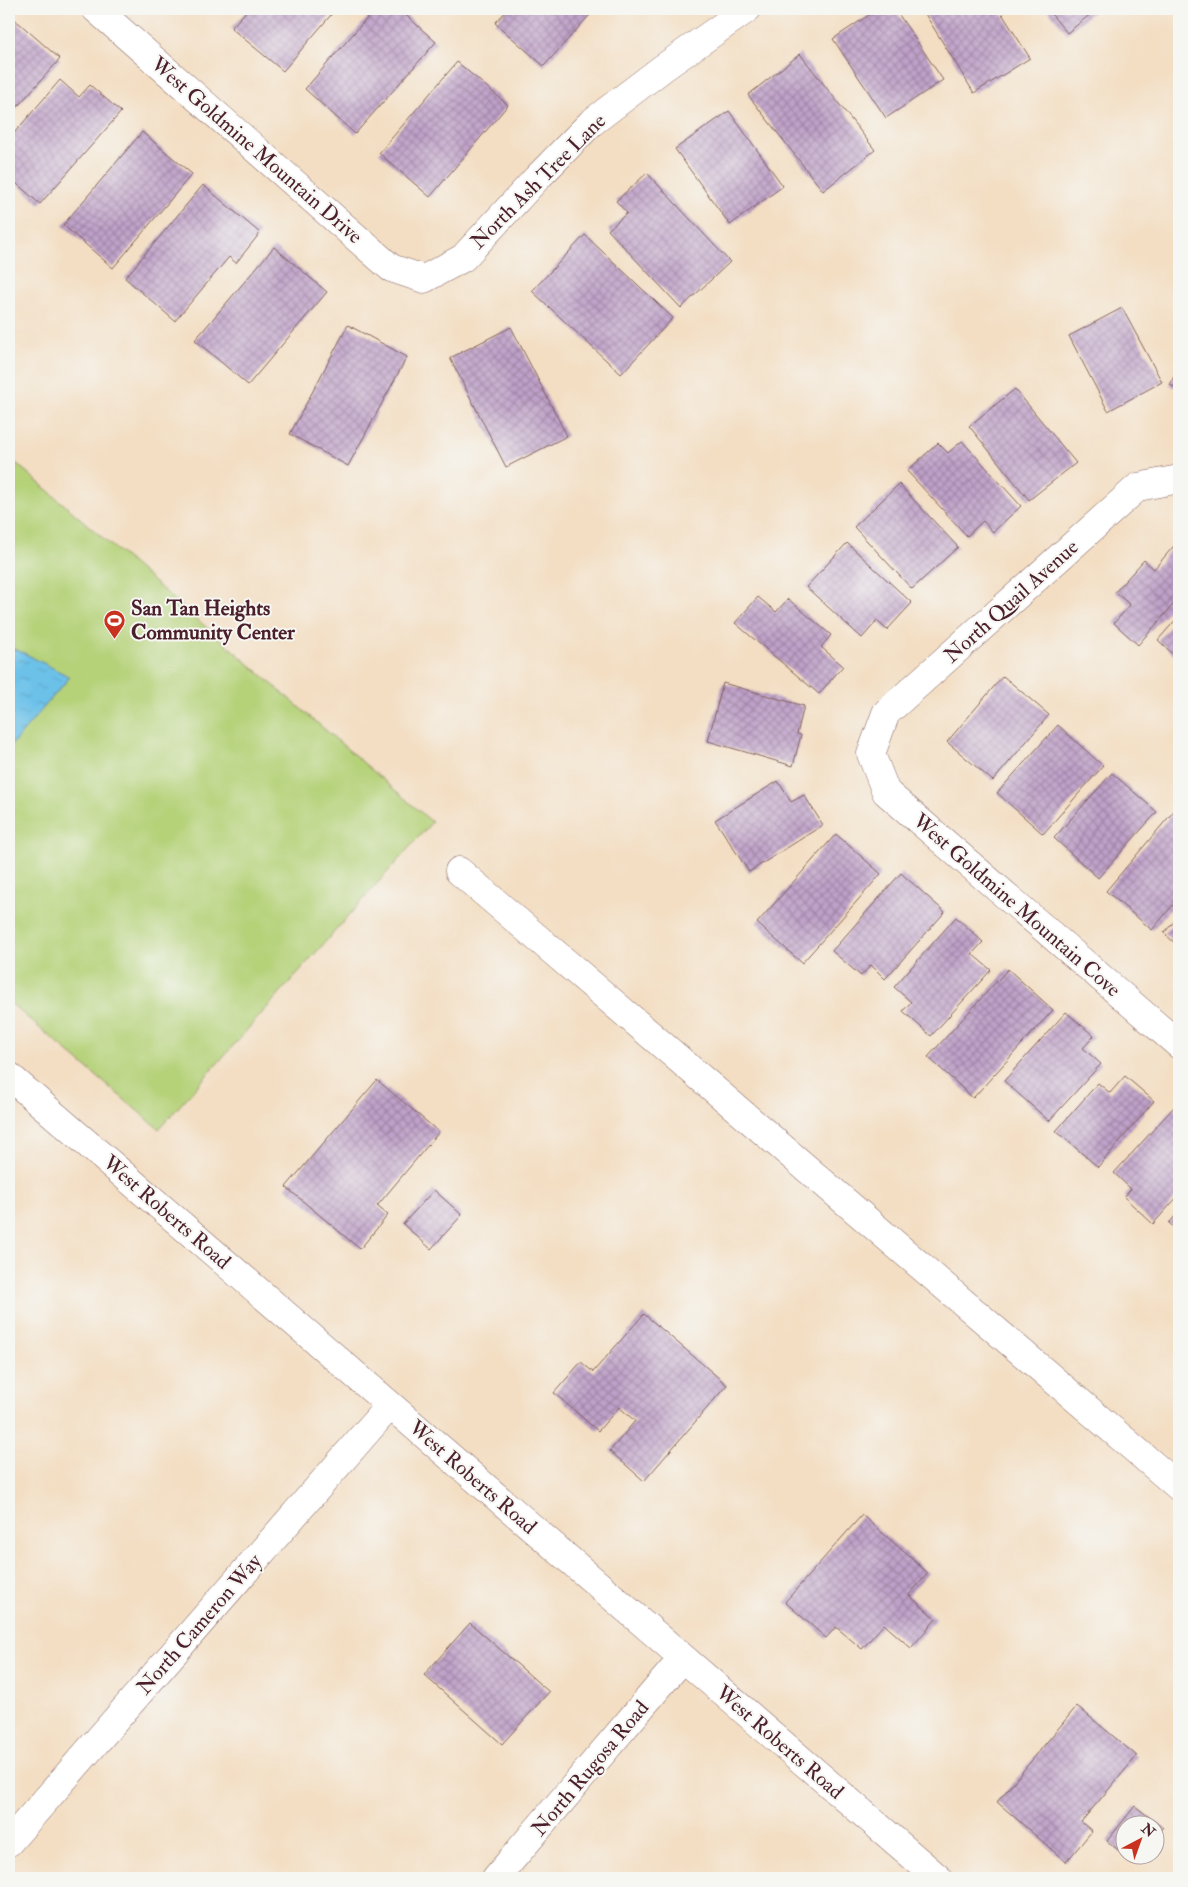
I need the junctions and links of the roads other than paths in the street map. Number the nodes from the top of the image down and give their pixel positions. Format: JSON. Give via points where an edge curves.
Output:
{"nodes":[{"id":1,"x":96,"y":9,"type":"edge"},
{"id":2,"x":747,"y":9,"type":"edge"},
{"id":3,"x":424,"y":279,"type":"joint"},
{"id":4,"x":1179,"y":479,"type":"edge"},
{"id":5,"x":871,"y":754,"type":"joint"},
{"id":6,"x":460,"y":871,"type":"dead end"},
{"id":7,"x":1179,"y":1045,"type":"edge"},
{"id":8,"x":9,"y":1076,"type":"edge"},
{"id":9,"x":390,"y":1405,"type":"junction"},
{"id":10,"x":1179,"y":1487,"type":"edge"},
{"id":11,"x":683,"y":1658,"type":"junction"},
{"id":12,"x":9,"y":1842,"type":"edge"},
{"id":13,"x":496,"y":1878,"type":"edge"},
{"id":14,"x":938,"y":1878,"type":"edge"}],
"edges":[{"from":1,"to":3,"type":"street","name":"West Goldmine Mountain Drive","via":[[392,268]]},
{"from":2,"to":3,"type":"street","name":"North Ash Tree Lane","via":[[591,123],[464,258]]},
{"from":4,"to":5,"type":"street","name":"North Quail Avenue","via":[[1138,487],[886,713]]},
{"from":5,"to":7,"type":"street","name":"West Goldmine Mountain Cove","via":[[886,792]]},
{"from":6,"to":10,"type":"street"},
{"from":8,"to":9,"type":"street","name":"West Roberts Road"},
{"from":9,"to":11,"type":"street","name":"West Roberts Road"},
{"from":9,"to":12,"type":"street","name":"North Cameron Way"},
{"from":11,"to":13,"type":"street","name":"North Rugosa Road"},
{"from":11,"to":14,"type":"street","name":"West Roberts Road"}]}
